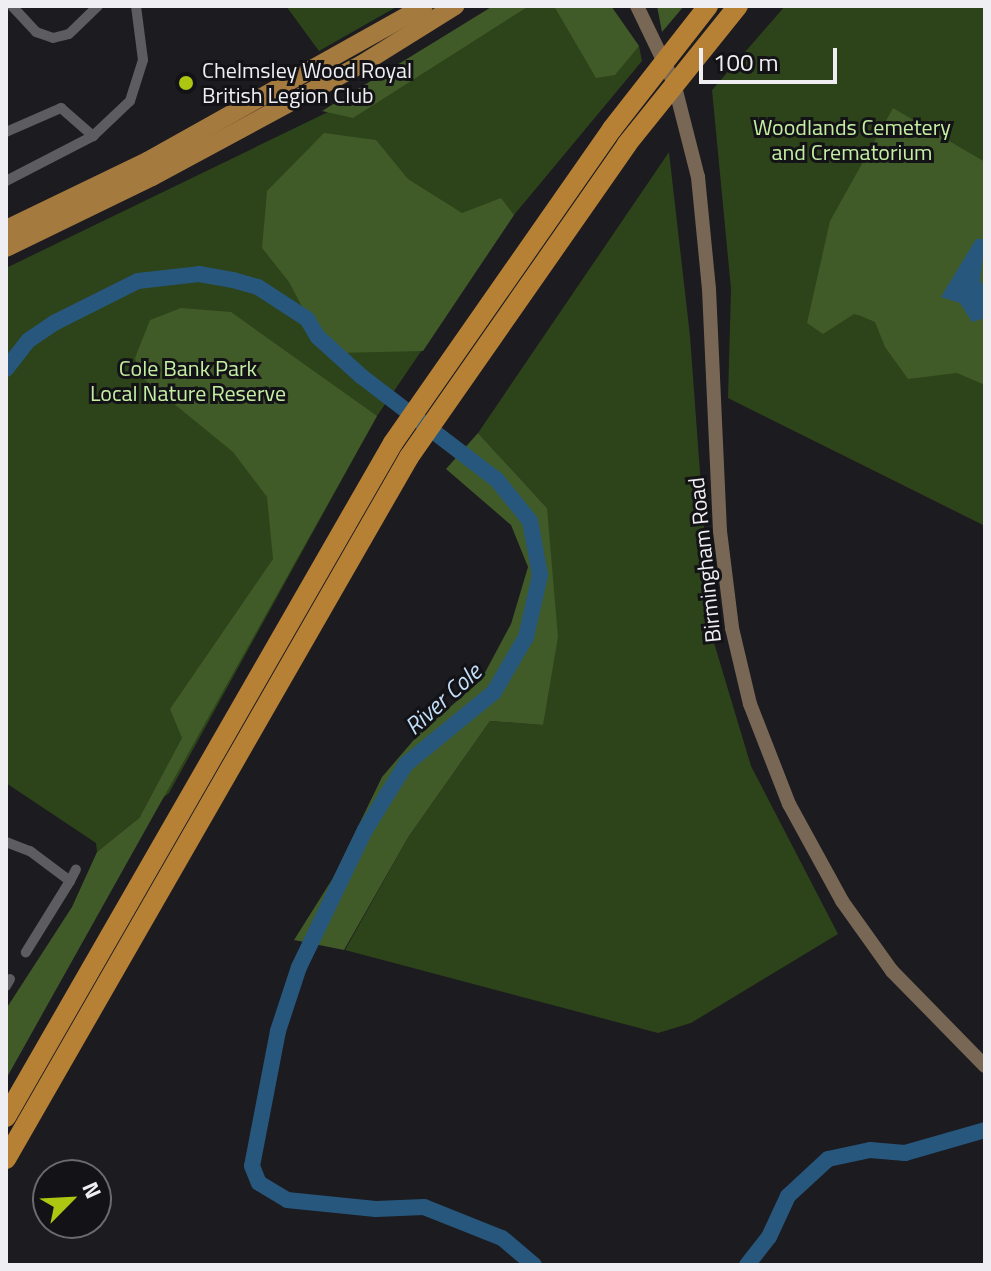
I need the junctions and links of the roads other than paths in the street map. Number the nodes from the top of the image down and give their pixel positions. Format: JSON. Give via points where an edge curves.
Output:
{"nodes":[{"id":1,"x":12,"y":6,"type":"edge"},
{"id":2,"x":98,"y":6,"type":"edge"},
{"id":3,"x":136,"y":6,"type":"edge"},
{"id":4,"x":424,"y":6,"type":"edge"},
{"id":5,"x":455,"y":6,"type":"edge"},
{"id":6,"x":637,"y":6,"type":"edge"},
{"id":7,"x":649,"y":6,"type":"edge"},
{"id":8,"x":708,"y":6,"type":"edge"},
{"id":9,"x":738,"y":6,"type":"edge"},
{"id":10,"x":653,"y":37,"type":"junction"},
{"id":11,"x":6,"y":132,"type":"edge"},
{"id":12,"x":93,"y":136,"type":"junction"},
{"id":13,"x":6,"y":181,"type":"edge"},
{"id":14,"x":6,"y":229,"type":"edge"},
{"id":15,"x":6,"y":248,"type":"edge"},
{"id":16,"x":401,"y":450,"type":"junction"},
{"id":17,"x":6,"y":842,"type":"edge"},
{"id":18,"x":76,"y":869,"type":"dead end"},
{"id":19,"x":70,"y":881,"type":"junction"},
{"id":20,"x":26,"y":952,"type":"dead end"},
{"id":21,"x":985,"y":1066,"type":"edge"},
{"id":22,"x":6,"y":1117,"type":"edge"},
{"id":23,"x":6,"y":1159,"type":"edge"}],
"edges":[{"from":1,"to":2,"type":"street","via":[[45,37],[69,34]]},
{"from":3,"to":12,"type":"street","via":[[143,36],[138,86],[116,118]]},
{"from":4,"to":14,"type":"highway","via":[[147,161]]},
{"from":5,"to":15,"type":"highway","via":[[362,64]]},
{"from":6,"to":10,"type":"main road","name":"Birmingham Road"},
{"from":7,"to":10,"type":"main road","name":"Birmingham Road"},
{"from":8,"to":16,"type":"highway","via":[[612,129],[432,384]]},
{"from":9,"to":16,"type":"highway","via":[[627,144],[449,396]]},
{"from":10,"to":21,"type":"main road","name":"Birmingham Road","via":[[683,110],[706,233],[723,557],[750,704],[789,804],[842,901],[892,971]]},
{"from":11,"to":12,"type":"street","via":[[61,108]]},
{"from":12,"to":13,"type":"street"},
{"from":16,"to":22,"type":"highway"},
{"from":16,"to":23,"type":"highway"},
{"from":17,"to":19,"type":"street","via":[[30,851]]},
{"from":18,"to":19,"type":"street"},
{"from":19,"to":20,"type":"street"}]}
